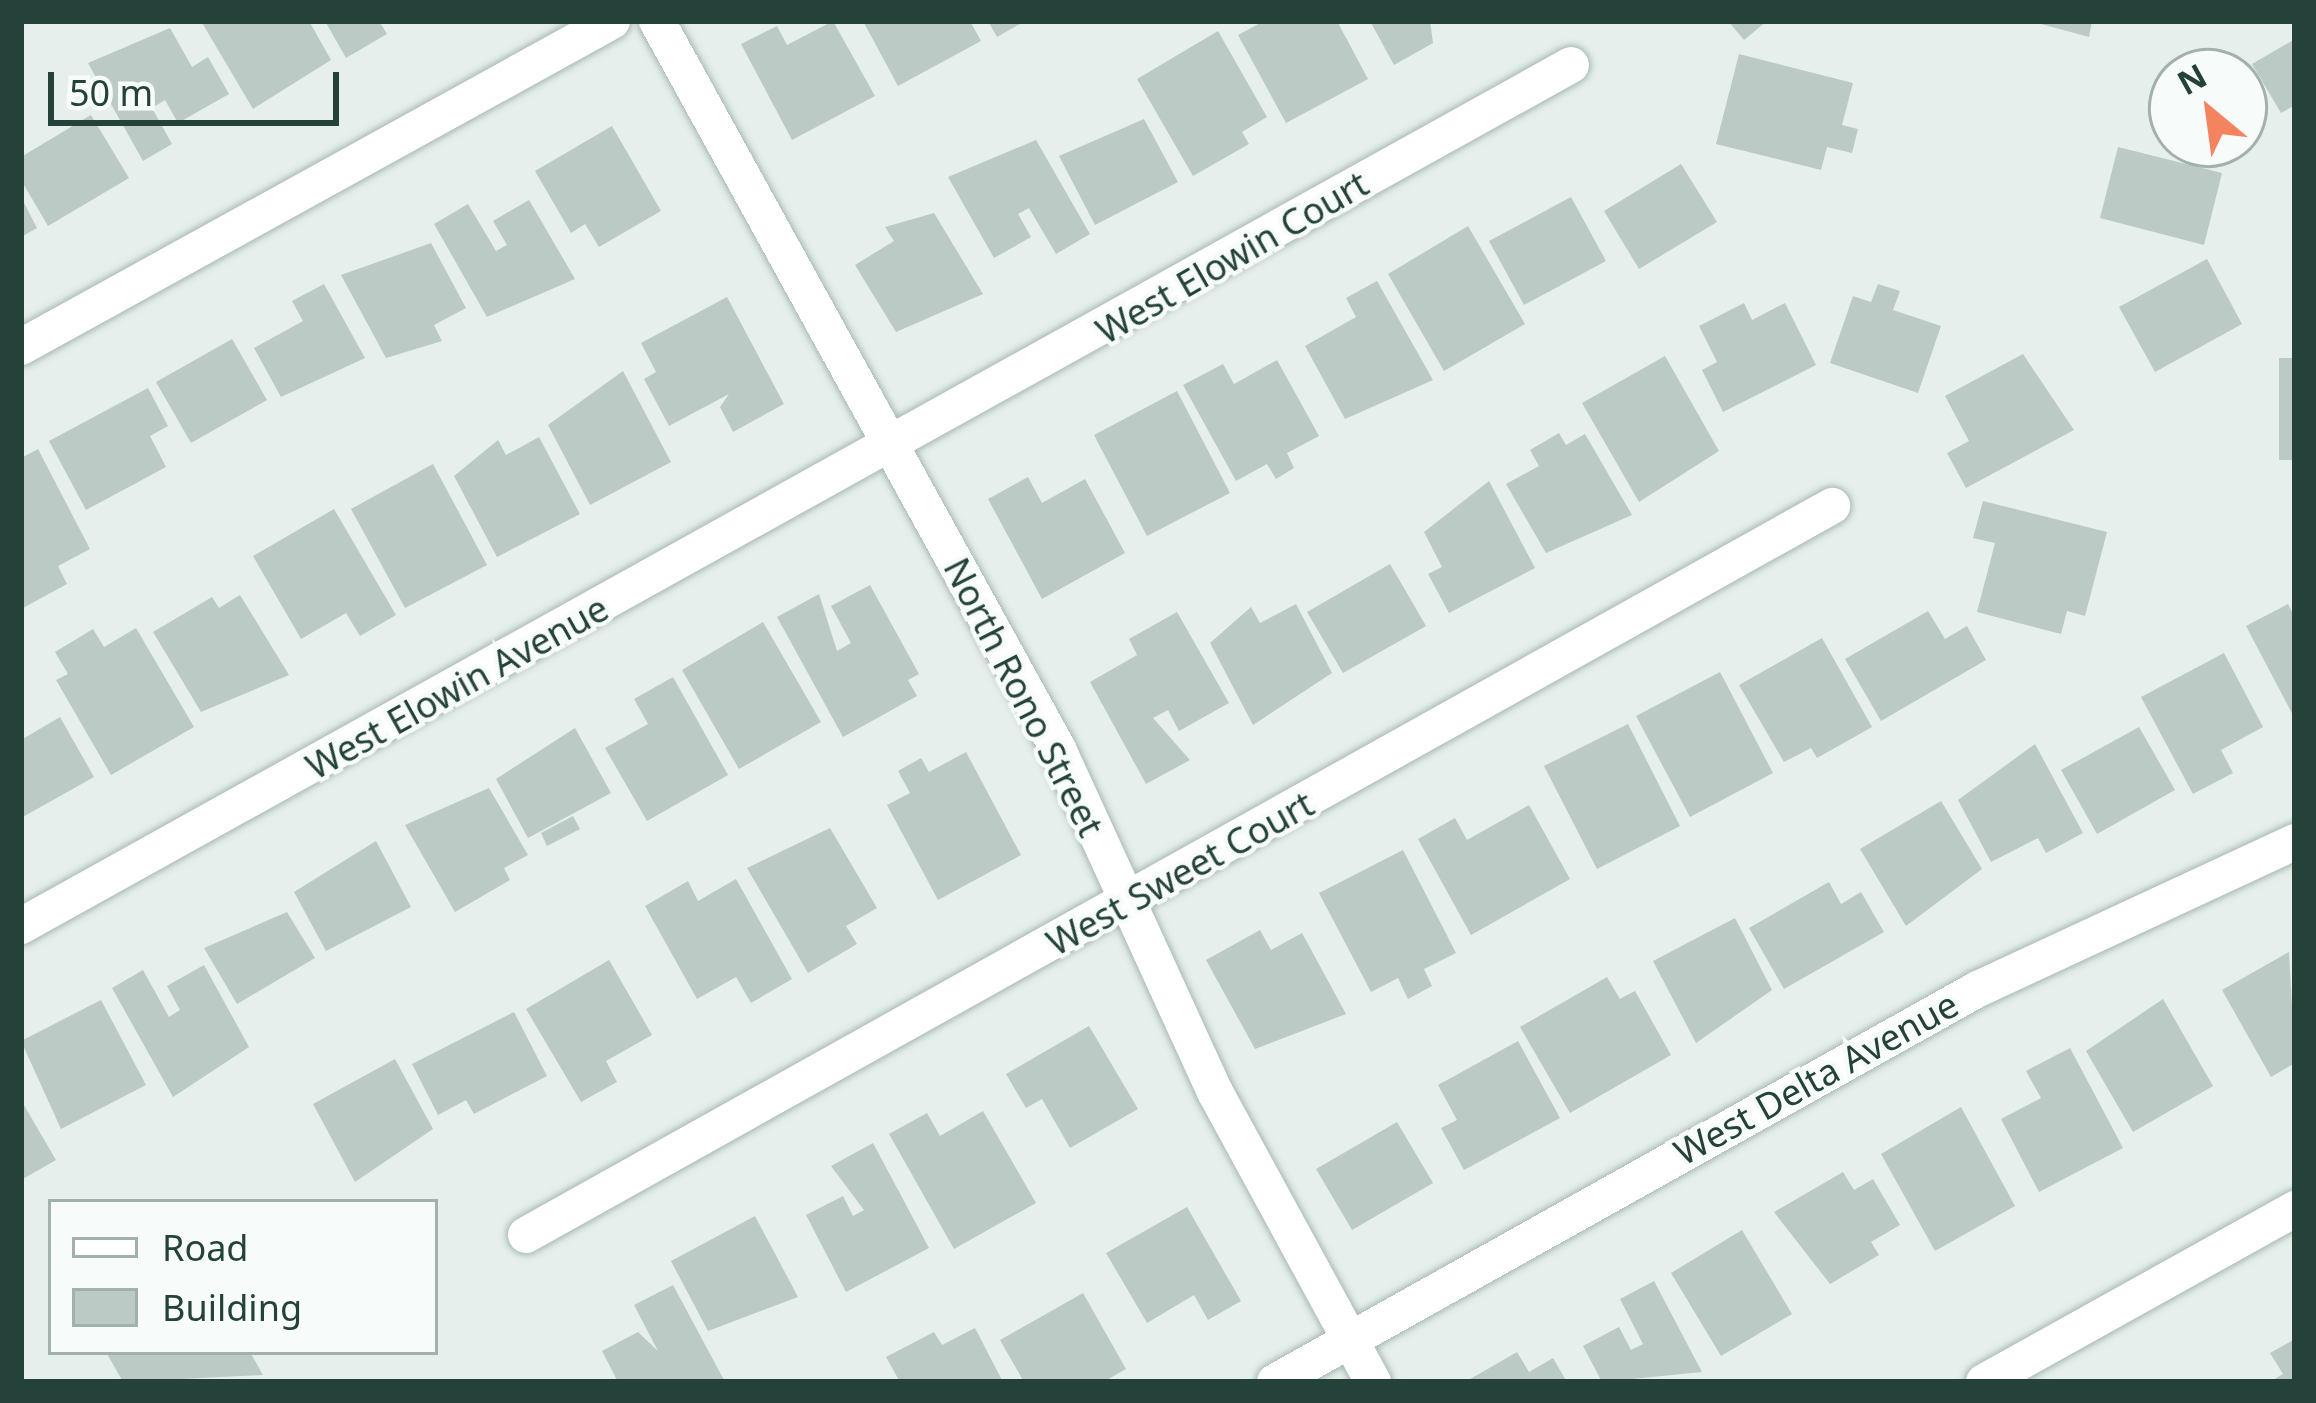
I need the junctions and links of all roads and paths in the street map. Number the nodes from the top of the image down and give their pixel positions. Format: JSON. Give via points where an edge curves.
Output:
{"nodes":[{"id":1,"x":612,"y":21,"type":"edge"},
{"id":2,"x":657,"y":21,"type":"edge"},
{"id":3,"x":1571,"y":64,"type":"dead end"},
{"id":4,"x":21,"y":347,"type":"edge"},
{"id":5,"x":893,"y":449,"type":"junction"},
{"id":6,"x":1832,"y":506,"type":"dead end"},
{"id":7,"x":2295,"y":842,"type":"edge"},
{"id":8,"x":1124,"y":904,"type":"junction"},
{"id":9,"x":21,"y":926,"type":"edge"},
{"id":10,"x":2295,"y":1209,"type":"edge"},
{"id":11,"x":526,"y":1235,"type":"dead end"},
{"id":12,"x":1349,"y":1337,"type":"junction"},
{"id":13,"x":1275,"y":1382,"type":"edge"},
{"id":14,"x":1373,"y":1382,"type":"edge"},
{"id":15,"x":1984,"y":1382,"type":"edge"}],
"edges":[{"from":1,"to":4,"type":"street"},
{"from":2,"to":5,"type":"street","name":"North Rono Street"},
{"from":3,"to":5,"type":"street","name":"West Elowin Court"},
{"from":5,"to":8,"type":"street","name":"North Rono Street","via":[[1058,749]]},
{"from":5,"to":9,"type":"street","name":"West Elowin Avenue"},
{"from":6,"to":8,"type":"street","name":"West Sweet Court"},
{"from":7,"to":12,"type":"street","name":"West Delta Avenue","via":[[1978,988]]},
{"from":8,"to":11,"type":"street","name":"West Sweet Court"},
{"from":8,"to":12,"type":"street","name":"North Rono Street"},
{"from":10,"to":15,"type":"street"},
{"from":12,"to":13,"type":"street","name":"West Delta Avenue"},
{"from":12,"to":14,"type":"street","name":"North Rono Street"}]}
